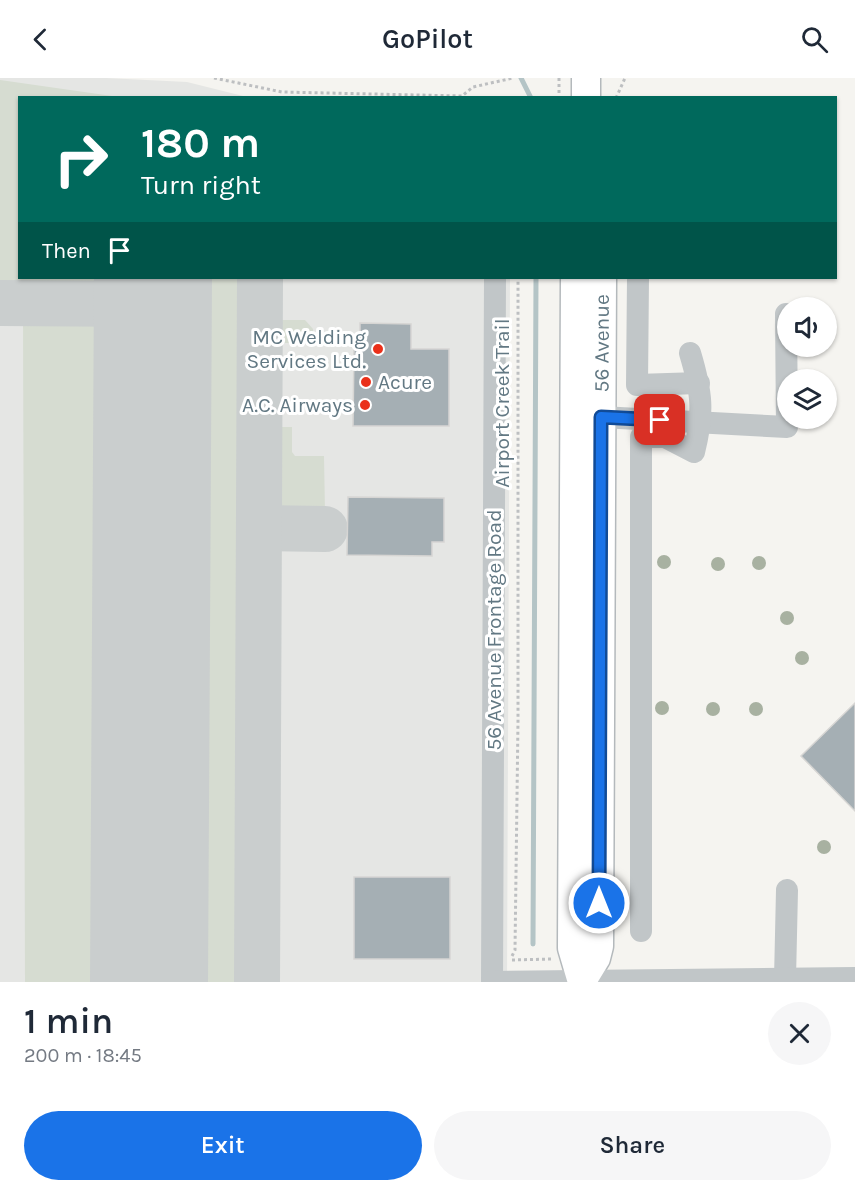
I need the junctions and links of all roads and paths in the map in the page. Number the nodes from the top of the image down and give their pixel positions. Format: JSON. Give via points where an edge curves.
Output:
{"nodes":[{"id":1,"x":214,"y":78,"type":"edge"},
{"id":2,"x":513,"y":78,"type":"edge"},
{"id":3,"x":559,"y":78,"type":"edge"},
{"id":4,"x":586,"y":78,"type":"edge"},
{"id":5,"x":625,"y":78,"type":"edge"},
{"id":6,"x":428,"y":96,"type":"edge"},
{"id":7,"x":465,"y":96,"type":"edge"},
{"id":8,"x":559,"y":96,"type":"edge"},
{"id":9,"x":586,"y":96,"type":"edge"},
{"id":10,"x":617,"y":96,"type":"edge"},
{"id":11,"x":495,"y":279,"type":"edge"},
{"id":12,"x":518,"y":279,"type":"edge"},
{"id":13,"x":575,"y":279,"type":"edge"},
{"id":14,"x":602,"y":279,"type":"edge"},
{"id":15,"x":638,"y":279,"type":"edge"},
{"id":16,"x":690,"y":353,"type":"dead end"},
{"id":17,"x":786,"y":357,"type":"edge"},
{"id":18,"x":699,"y":383,"type":"junction"},
{"id":19,"x":574,"y":402,"type":"junction"},
{"id":20,"x":601,"y":417,"type":"junction"},
{"id":21,"x":702,"y":420,"type":"junction"},
{"id":22,"x":787,"y":890,"type":"dead end"},
{"id":23,"x":641,"y":931,"type":"dead end"},
{"id":24,"x":551,"y":959,"type":"dead end"},
{"id":25,"x":855,"y":978,"type":"edge"},
{"id":26,"x":785,"y":979,"type":"junction"},
{"id":27,"x":492,"y":982,"type":"edge"},
{"id":28,"x":582,"y":982,"type":"edge"}],
"edges":[{"from":1,"to":6,"type":"path","via":[[282,92]]},
{"from":2,"to":7,"type":"path","via":[[473,87]]},
{"from":3,"to":8,"type":"path"},
{"from":4,"to":9,"type":"main road"},
{"from":5,"to":10,"type":"path"},
{"from":11,"to":27,"type":"street","name":"56 Avenue Frontage Road"},
{"from":12,"to":24,"type":"path","name":"Airport Creek Trail","via":[[518,721],[515,950],[510,960]]},
{"from":13,"to":19,"type":"main road","name":"56 Avenue"},
{"from":14,"to":20,"type":"main road","name":"56 Avenue"},
{"from":15,"to":18,"type":"street","via":[[637,385]]},
{"from":16,"to":18,"type":"street"},
{"from":17,"to":21,"type":"street","via":[[787,427]]},
{"from":18,"to":21,"type":"street"},
{"from":19,"to":20,"type":"main road"},
{"from":19,"to":28,"type":"main road","name":"56 Avenue","via":[[572,948]]},
{"from":20,"to":21,"type":"street"},
{"from":20,"to":28,"type":"main road","name":"56 Avenue","via":[[599,946]]},
{"from":21,"to":23,"type":"street","via":[[694,452],[665,437],[641,437]]},
{"from":22,"to":26,"type":"street"},
{"from":25,"to":26,"type":"street"},
{"from":26,"to":28,"type":"street"},
{"from":27,"to":28,"type":"street"}]}
